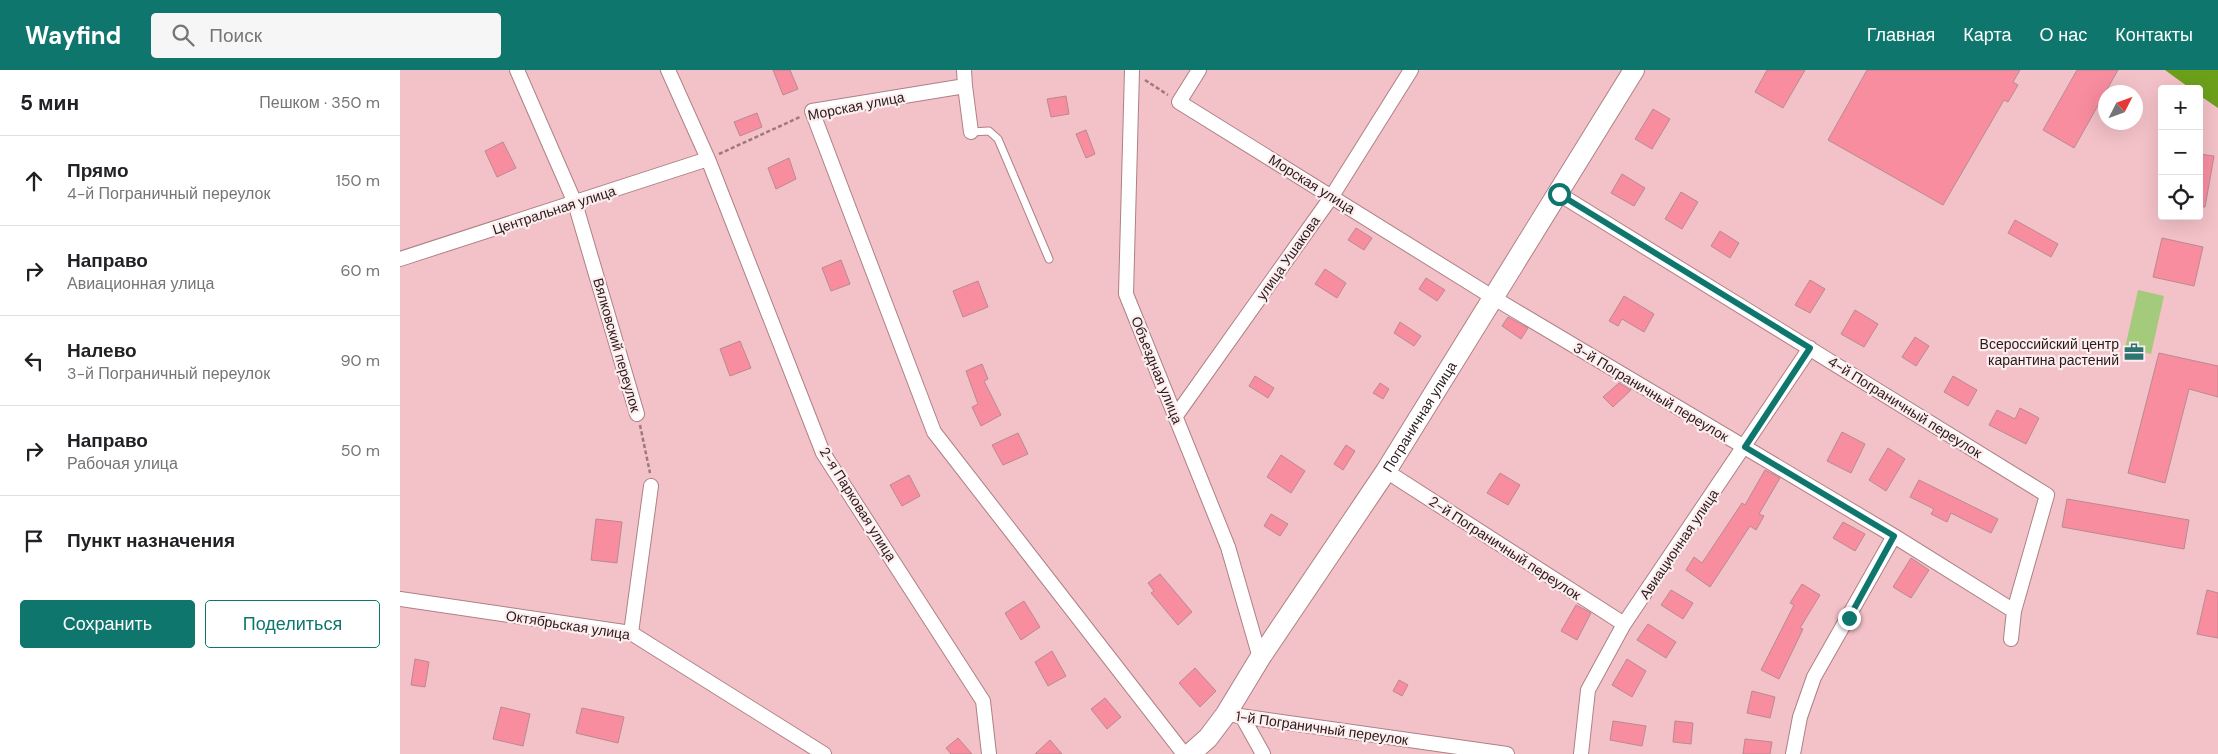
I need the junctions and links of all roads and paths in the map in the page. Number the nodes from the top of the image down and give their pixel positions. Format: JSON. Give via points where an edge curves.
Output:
{"nodes":[{"id":1,"x":517,"y":70,"type":"edge"},
{"id":2,"x":668,"y":70,"type":"edge"},
{"id":3,"x":964,"y":70,"type":"edge"},
{"id":4,"x":1131,"y":70,"type":"edge"},
{"id":5,"x":1199,"y":70,"type":"edge"},
{"id":6,"x":1411,"y":70,"type":"edge"},
{"id":7,"x":1634,"y":70,"type":"edge"},
{"id":8,"x":965,"y":86,"type":"junction"},
{"id":9,"x":1180,"y":102,"type":"junction"},
{"id":10,"x":812,"y":112,"type":"junction"},
{"id":11,"x":971,"y":132,"type":"joint"},
{"id":12,"x":708,"y":159,"type":"junction"},
{"id":13,"x":1559,"y":194,"type":"junction"},
{"id":14,"x":1332,"y":196,"type":"junction"},
{"id":15,"x":575,"y":203,"type":"junction"},
{"id":16,"x":400,"y":259,"type":"edge"},
{"id":17,"x":1049,"y":259,"type":"dead end"},
{"id":18,"x":1494,"y":298,"type":"junction"},
{"id":19,"x":1810,"y":348,"type":"junction"},
{"id":20,"x":637,"y":414,"type":"joint"},
{"id":21,"x":1175,"y":417,"type":"junction"},
{"id":22,"x":1745,"y":447,"type":"junction"},
{"id":23,"x":1386,"y":472,"type":"junction"},
{"id":24,"x":652,"y":486,"type":"joint"},
{"id":25,"x":1894,"y":536,"type":"junction"},
{"id":26,"x":400,"y":599,"type":"edge"},
{"id":27,"x":2014,"y":611,"type":"junction"},
{"id":28,"x":1624,"y":624,"type":"junction"},
{"id":29,"x":631,"y":633,"type":"junction"},
{"id":30,"x":2011,"y":639,"type":"dead end"},
{"id":31,"x":1260,"y":658,"type":"junction"},
{"id":32,"x":1235,"y":716,"type":"junction"},
{"id":33,"x":824,"y":754,"type":"edge"},
{"id":34,"x":989,"y":754,"type":"edge"},
{"id":35,"x":1184,"y":754,"type":"edge"},
{"id":36,"x":1190,"y":754,"type":"edge"},
{"id":37,"x":1263,"y":754,"type":"edge"},
{"id":38,"x":1507,"y":754,"type":"edge"},
{"id":39,"x":1582,"y":754,"type":"edge"},
{"id":40,"x":1793,"y":754,"type":"edge"}],
"edges":[{"from":1,"to":15,"type":"street","name":"Вялковский переулок"},
{"from":2,"to":12,"type":"street","name":"2-я Парковая улица"},
{"from":3,"to":8,"type":"street"},
{"from":4,"to":9,"type":"path"},
{"from":4,"to":21,"type":"street","name":"Объездная улица","via":[[1126,294]]},
{"from":5,"to":9,"type":"street"},
{"from":6,"to":14,"type":"street","name":"улица Ушакова"},
{"from":7,"to":13,"type":"street","name":"Пограничная улица"},
{"from":8,"to":10,"type":"street","name":"Морская улица"},
{"from":8,"to":11,"type":"street"},
{"from":9,"to":14,"type":"street","name":"Морская улица"},
{"from":10,"to":12,"type":"path","name":"Морская улица"},
{"from":10,"to":35,"type":"street","via":[[934,432]]},
{"from":11,"to":17,"type":"lane","via":[[989,130],[998,139]]},
{"from":12,"to":15,"type":"street","name":"Центральная улица"},
{"from":12,"to":34,"type":"street","name":"2-я Парковая улица","via":[[824,453],[984,701]]},
{"from":13,"to":18,"type":"street","name":"Пограничная улица"},
{"from":13,"to":19,"type":"street","name":"4-й Пограничный переулок"},
{"from":14,"to":18,"type":"street","name":"Морская улица"},
{"from":14,"to":21,"type":"street","name":"улица Ушакова"},
{"from":15,"to":16,"type":"street","name":"Центральная улица"},
{"from":15,"to":20,"type":"street","name":"Вялковский переулок"},
{"from":18,"to":22,"type":"street","name":"3-й Пограничный переулок"},
{"from":18,"to":23,"type":"street","name":"Пограничная улица"},
{"from":19,"to":22,"type":"street","name":"Авиационная улица"},
{"from":19,"to":27,"type":"street","name":"4-й Пограничный переулок","via":[[2047,495]]},
{"from":20,"to":24,"type":"path","name":"Вялковский переулок","via":[[648,454]]},
{"from":21,"to":31,"type":"street","name":"Объездная улица","via":[[1228,547]]},
{"from":22,"to":25,"type":"street","name":"3-й Пограничный переулок"},
{"from":22,"to":28,"type":"street","name":"Авиационная улица"},
{"from":23,"to":28,"type":"street","name":"2-й Пограничный переулок"},
{"from":23,"to":31,"type":"street","name":"Пограничная улица"},
{"from":24,"to":29,"type":"street"},
{"from":25,"to":27,"type":"street","name":"3-й Пограничный переулок"},
{"from":25,"to":40,"type":"street","via":[[1814,677],[1800,717]]},
{"from":26,"to":29,"type":"street","name":"Октябрьская улица"},
{"from":27,"to":30,"type":"street","name":"4-й Пограничный переулок"},
{"from":28,"to":39,"type":"street","name":"Авиационная улица","via":[[1588,690]]},
{"from":29,"to":33,"type":"street","name":"Октябрьская улица"},
{"from":31,"to":32,"type":"street","name":"Пограничная улица"},
{"from":32,"to":36,"type":"street","name":"Пограничная улица"},
{"from":32,"to":37,"type":"street"},
{"from":32,"to":38,"type":"street","name":"1-й Пограничный переулок"}]}
